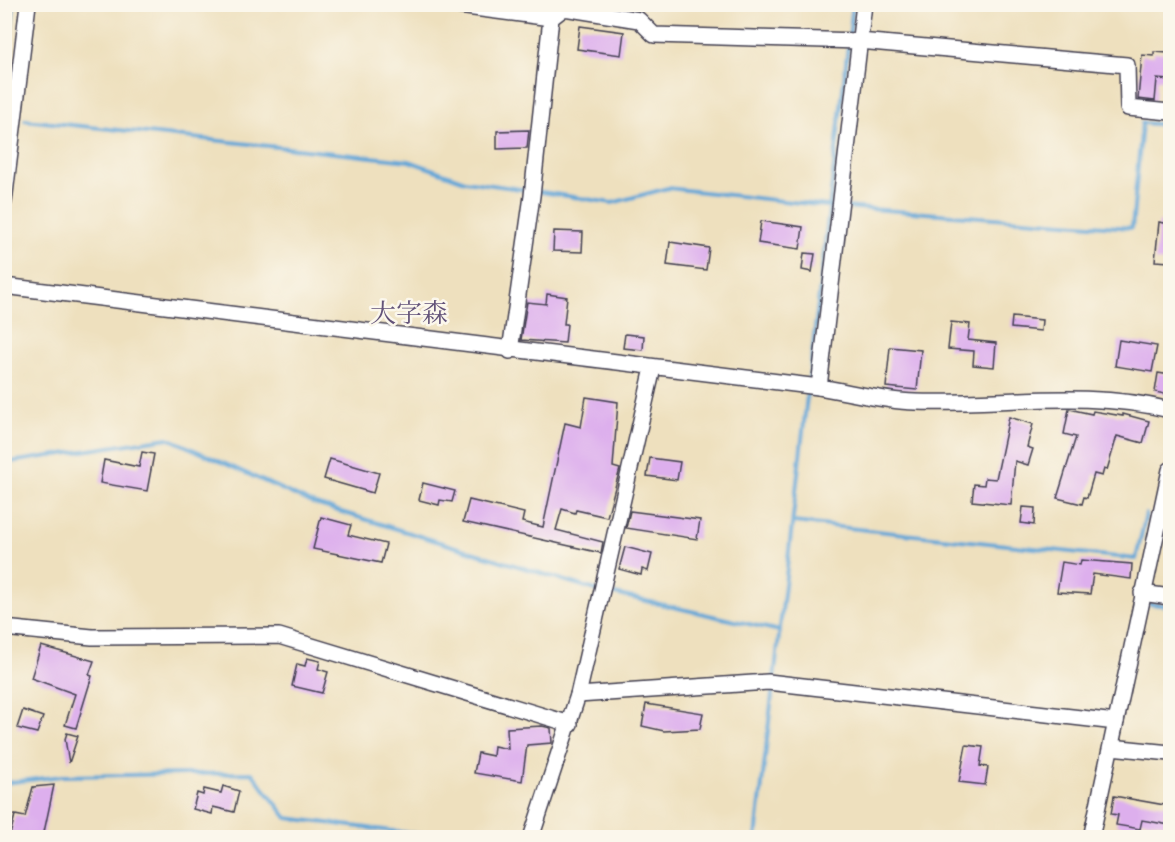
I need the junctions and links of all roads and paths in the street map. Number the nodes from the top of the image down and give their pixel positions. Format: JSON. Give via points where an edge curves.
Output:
{"nodes":[{"id":1,"x":28,"y":4,"type":"edge"},
{"id":2,"x":442,"y":4,"type":"edge"},
{"id":3,"x":864,"y":4,"type":"edge"},
{"id":4,"x":551,"y":18,"type":"junction"},
{"id":5,"x":859,"y":42,"type":"junction"},
{"id":6,"x":1170,"y":112,"type":"edge"},
{"id":7,"x":4,"y":202,"type":"edge"},
{"id":8,"x":4,"y":286,"type":"edge"},
{"id":9,"x":510,"y":351,"type":"junction"},
{"id":10,"x":653,"y":368,"type":"junction"},
{"id":11,"x":819,"y":387,"type":"junction"},
{"id":12,"x":1170,"y":410,"type":"edge"},
{"id":13,"x":1170,"y":470,"type":"edge"},
{"id":14,"x":1142,"y":593,"type":"junction"},
{"id":15,"x":1170,"y":597,"type":"edge"},
{"id":16,"x":4,"y":628,"type":"edge"},
{"id":17,"x":578,"y":694,"type":"junction"},
{"id":18,"x":1116,"y":722,"type":"junction"},
{"id":19,"x":570,"y":724,"type":"junction"},
{"id":20,"x":1111,"y":747,"type":"junction"},
{"id":21,"x":1170,"y":753,"type":"edge"},
{"id":22,"x":531,"y":837,"type":"edge"},
{"id":23,"x":1091,"y":837,"type":"edge"}],
"edges":[{"from":1,"to":7,"type":"street"},
{"from":2,"to":4,"type":"street"},
{"from":3,"to":5,"type":"street"},
{"from":4,"to":5,"type":"street","via":[[564,8],[639,20],[654,35]]},
{"from":4,"to":9,"type":"street","via":[[533,190]]},
{"from":5,"to":6,"type":"street","via":[[1127,65],[1128,108]]},
{"from":5,"to":11,"type":"street"},
{"from":8,"to":9,"type":"street"},
{"from":9,"to":10,"type":"street"},
{"from":10,"to":11,"type":"street"},
{"from":10,"to":17,"type":"street"},
{"from":11,"to":12,"type":"street","via":[[913,402],[1083,398]]},
{"from":13,"to":14,"type":"street"},
{"from":14,"to":15,"type":"street"},
{"from":14,"to":18,"type":"street"},
{"from":16,"to":19,"type":"street","via":[[92,637],[279,636]]},
{"from":17,"to":18,"type":"street","via":[[773,682]]},
{"from":17,"to":19,"type":"street"},
{"from":18,"to":20,"type":"street"},
{"from":19,"to":22,"type":"street"},
{"from":20,"to":21,"type":"street"},
{"from":20,"to":23,"type":"street"}]}
